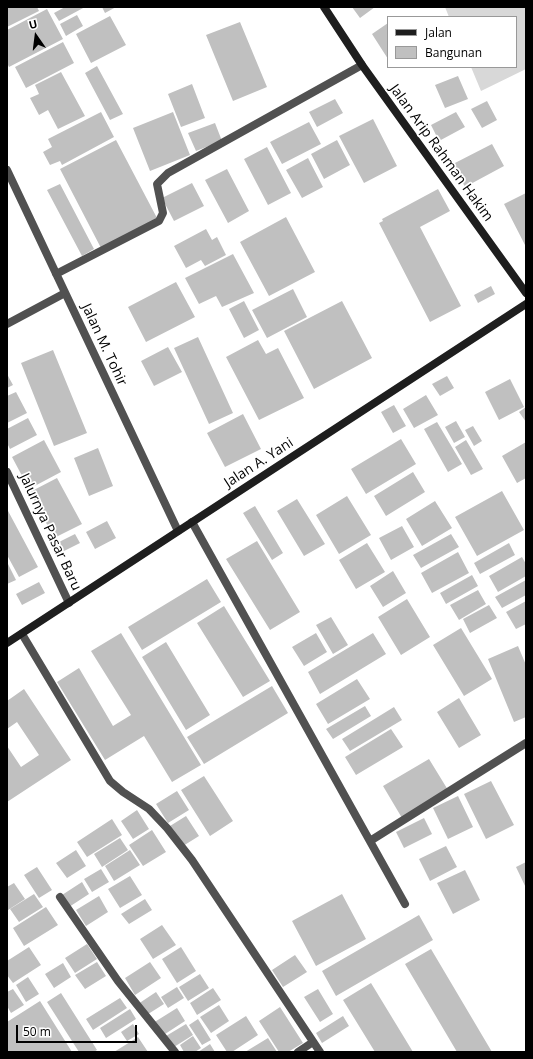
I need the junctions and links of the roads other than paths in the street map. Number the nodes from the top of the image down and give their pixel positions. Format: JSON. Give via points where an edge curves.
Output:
{"nodes":[{"id":1,"x":324,"y":7,"type":"edge"},
{"id":2,"x":362,"y":65,"type":"junction"},
{"id":3,"x":7,"y":170,"type":"edge"},
{"id":4,"x":56,"y":274,"type":"junction"},
{"id":5,"x":65,"y":293,"type":"junction"},
{"id":6,"x":526,"y":293,"type":"edge"},
{"id":7,"x":526,"y":304,"type":"edge"},
{"id":8,"x":7,"y":324,"type":"edge"},
{"id":9,"x":7,"y":472,"type":"edge"},
{"id":10,"x":11,"y":489,"type":"edge"},
{"id":11,"x":192,"y":522,"type":"junction"},
{"id":12,"x":178,"y":531,"type":"junction"},
{"id":13,"x":69,"y":603,"type":"junction"},
{"id":14,"x":22,"y":634,"type":"junction"},
{"id":15,"x":7,"y":643,"type":"edge"},
{"id":16,"x":526,"y":743,"type":"edge"},
{"id":17,"x":370,"y":840,"type":"junction"},
{"id":18,"x":60,"y":897,"type":"dead end"},
{"id":19,"x":405,"y":904,"type":"dead end"},
{"id":20,"x":313,"y":1042,"type":"junction"},
{"id":21,"x":175,"y":1052,"type":"edge"},
{"id":22,"x":298,"y":1052,"type":"edge"},
{"id":23,"x":320,"y":1052,"type":"edge"}],
"edges":[{"from":1,"to":2,"type":"street","name":"Jalan Arip Rahman Hakim"},
{"from":2,"to":4,"type":"street","via":[[168,173],[157,184],[163,213],[159,221]]},
{"from":2,"to":6,"type":"street","name":"Jalan Arip Rahman Hakim"},
{"from":3,"to":4,"type":"street","name":"Jalan M. Tohir"},
{"from":4,"to":5,"type":"street","name":"Jalan M. Tohir"},
{"from":5,"to":8,"type":"street"},
{"from":5,"to":12,"type":"street","name":"Jalan M. Tohir"},
{"from":7,"to":11,"type":"street","name":"Jalan A. Yani"},
{"from":9,"to":10,"type":"street","name":"Jalurnya Pasar Baru"},
{"from":10,"to":13,"type":"street","name":"Jalurnya Pasar Baru"},
{"from":11,"to":12,"type":"street","name":"Jalan A. Yani"},
{"from":11,"to":17,"type":"street"},
{"from":12,"to":13,"type":"street","name":"Jalan A. Yani"},
{"from":13,"to":14,"type":"street","name":"Jalan A. Yani"},
{"from":14,"to":15,"type":"street","name":"Jalan A. Yani"},
{"from":14,"to":20,"type":"street","via":[[107,776],[122,792],[149,809],[168,828]]},
{"from":16,"to":17,"type":"street"},
{"from":17,"to":19,"type":"street"},
{"from":18,"to":21,"type":"street","via":[[118,981]]},
{"from":20,"to":22,"type":"street"},
{"from":20,"to":23,"type":"street"}]}
